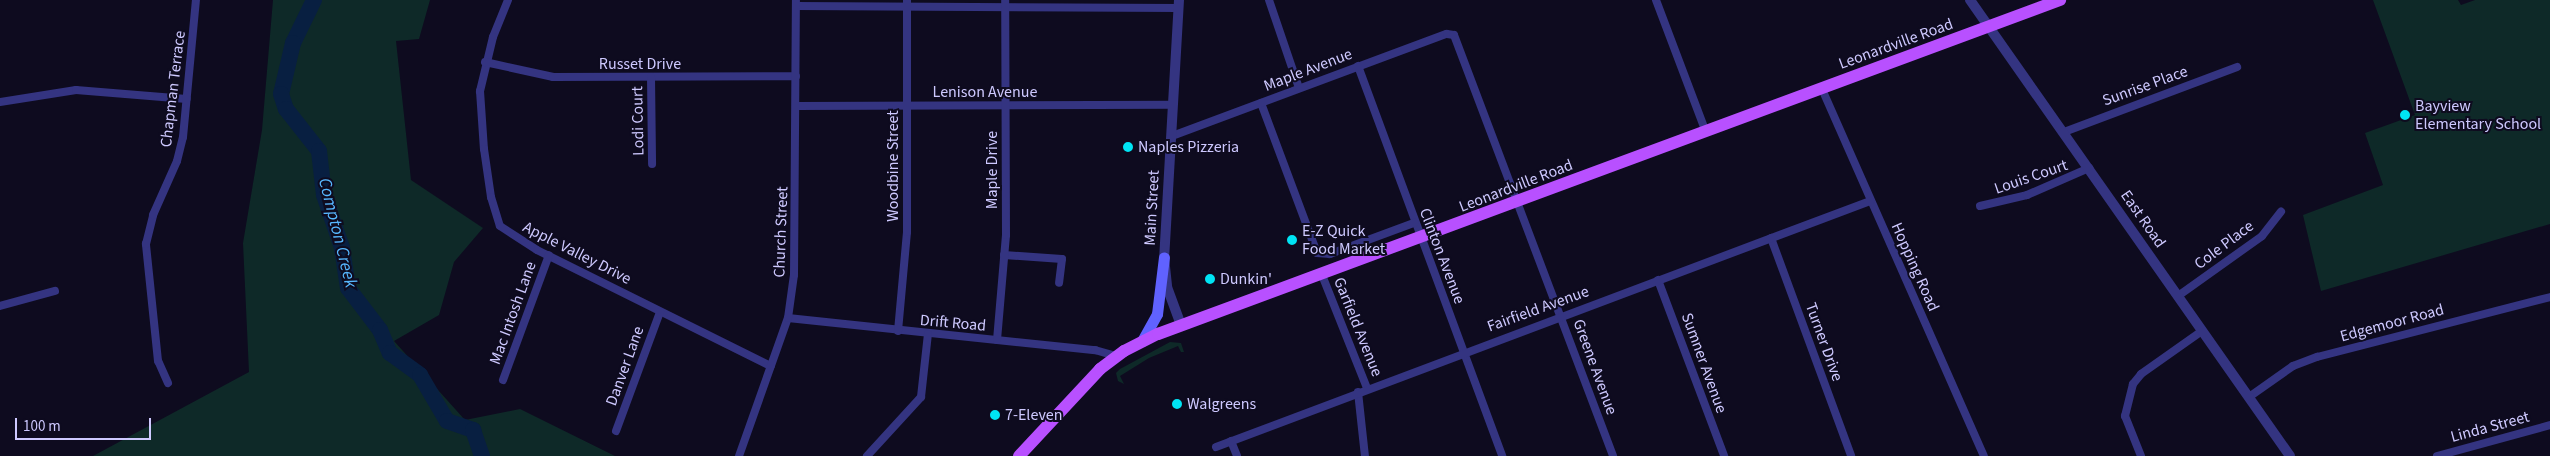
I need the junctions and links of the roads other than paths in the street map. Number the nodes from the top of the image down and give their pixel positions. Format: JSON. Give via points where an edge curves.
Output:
{"nodes":[{"id":1,"x":196,"y":0,"type":"edge"},
{"id":2,"x":508,"y":0,"type":"edge"},
{"id":3,"x":1268,"y":0,"type":"edge"},
{"id":4,"x":1656,"y":0,"type":"edge"},
{"id":5,"x":1970,"y":0,"type":"edge"},
{"id":6,"x":2060,"y":0,"type":"edge"},
{"id":7,"x":796,"y":3,"type":"edge"},
{"id":8,"x":1005,"y":3,"type":"edge"},
{"id":9,"x":907,"y":4,"type":"edge"},
{"id":10,"x":1179,"y":4,"type":"edge"},
{"id":11,"x":1989,"y":27,"type":"junction"},
{"id":12,"x":1454,"y":35,"type":"joint"},
{"id":13,"x":485,"y":62,"type":"junction"},
{"id":14,"x":1358,"y":66,"type":"junction"},
{"id":15,"x":2237,"y":67,"type":"dead end"},
{"id":16,"x":796,"y":76,"type":"junction"},
{"id":17,"x":651,"y":77,"type":"junction"},
{"id":18,"x":1299,"y":88,"type":"junction"},
{"id":19,"x":1822,"y":89,"type":"junction"},
{"id":20,"x":187,"y":99,"type":"junction"},
{"id":21,"x":0,"y":102,"type":"edge"},
{"id":22,"x":1261,"y":103,"type":"junction"},
{"id":23,"x":1173,"y":105,"type":"junction"},
{"id":24,"x":796,"y":106,"type":"junction"},
{"id":25,"x":908,"y":106,"type":"junction"},
{"id":26,"x":1006,"y":106,"type":"junction"},
{"id":27,"x":1706,"y":132,"type":"junction"},
{"id":28,"x":2064,"y":132,"type":"junction"},
{"id":29,"x":1172,"y":136,"type":"junction"},
{"id":30,"x":652,"y":164,"type":"dead end"},
{"id":31,"x":2089,"y":168,"type":"junction"},
{"id":32,"x":1870,"y":201,"type":"junction"},
{"id":33,"x":1517,"y":203,"type":"junction"},
{"id":34,"x":1980,"y":206,"type":"dead end"},
{"id":35,"x":2281,"y":212,"type":"dead end"},
{"id":36,"x":1414,"y":223,"type":"junction"},
{"id":37,"x":1422,"y":238,"type":"junction"},
{"id":38,"x":1771,"y":238,"type":"junction"},
{"id":39,"x":549,"y":256,"type":"junction"},
{"id":40,"x":1004,"y":256,"type":"junction"},
{"id":41,"x":1164,"y":257,"type":"junction"},
{"id":42,"x":1322,"y":275,"type":"junction"},
{"id":43,"x":1658,"y":280,"type":"junction"},
{"id":44,"x":1059,"y":283,"type":"dead end"},
{"id":45,"x":55,"y":291,"type":"dead end"},
{"id":46,"x":2178,"y":296,"type":"junction"},
{"id":47,"x":2550,"y":297,"type":"edge"},
{"id":48,"x":0,"y":306,"type":"edge"},
{"id":49,"x":660,"y":312,"type":"junction"},
{"id":50,"x":1561,"y":315,"type":"junction"},
{"id":51,"x":788,"y":318,"type":"junction"},
{"id":52,"x":1181,"y":325,"type":"junction"},
{"id":53,"x":898,"y":331,"type":"junction"},
{"id":54,"x":2202,"y":331,"type":"junction"},
{"id":55,"x":928,"y":334,"type":"junction"},
{"id":56,"x":997,"y":340,"type":"junction"},
{"id":57,"x":1142,"y":341,"type":"junction"},
{"id":58,"x":1463,"y":351,"type":"junction"},
{"id":59,"x":1116,"y":356,"type":"junction"},
{"id":60,"x":771,"y":366,"type":"junction"},
{"id":61,"x":502,"y":380,"type":"dead end"},
{"id":62,"x":168,"y":383,"type":"dead end"},
{"id":63,"x":1367,"y":388,"type":"junction"},
{"id":64,"x":1358,"y":392,"type":"junction"},
{"id":65,"x":2250,"y":397,"type":"junction"},
{"id":66,"x":2550,"y":425,"type":"edge"},
{"id":67,"x":616,"y":431,"type":"dead end"},
{"id":68,"x":1231,"y":441,"type":"junction"},
{"id":69,"x":1216,"y":447,"type":"dead end"},
{"id":70,"x":2446,"y":454,"type":"edge"},
{"id":71,"x":739,"y":456,"type":"edge"},
{"id":72,"x":867,"y":456,"type":"edge"},
{"id":73,"x":1019,"y":456,"type":"edge"},
{"id":74,"x":1237,"y":456,"type":"edge"},
{"id":75,"x":1365,"y":456,"type":"edge"},
{"id":76,"x":1502,"y":456,"type":"edge"},
{"id":77,"x":1613,"y":456,"type":"edge"},
{"id":78,"x":1724,"y":456,"type":"edge"},
{"id":79,"x":1851,"y":456,"type":"edge"},
{"id":80,"x":1984,"y":456,"type":"edge"},
{"id":81,"x":2141,"y":456,"type":"edge"},
{"id":82,"x":2290,"y":456,"type":"edge"},
{"id":83,"x":2437,"y":456,"type":"edge"}],
"edges":[{"from":1,"to":20,"type":"street","name":"Chapman Terrace"},
{"from":2,"to":13,"type":"street","name":"Apple Valley Drive"},
{"from":3,"to":18,"type":"street"},
{"from":4,"to":27,"type":"street"},
{"from":5,"to":11,"type":"street","name":"East Road"},
{"from":6,"to":11,"type":"main road","name":"Leonardville Road"},
{"from":7,"to":9,"type":"street"},
{"from":7,"to":16,"type":"street","name":"Church Street"},
{"from":8,"to":9,"type":"street"},
{"from":8,"to":10,"type":"street"},
{"from":8,"to":26,"type":"street","name":"Maple Drive"},
{"from":9,"to":25,"type":"street","name":"Woodbine Street"},
{"from":10,"to":23,"type":"street","name":"Main Street"},
{"from":11,"to":19,"type":"main road","name":"Leonardville Road"},
{"from":11,"to":28,"type":"street","name":"East Road"},
{"from":12,"to":14,"type":"street","name":"Maple Avenue","via":[[1447,34]]},
{"from":12,"to":33,"type":"street","name":"Greene Avenue"},
{"from":13,"to":17,"type":"street","name":"Russet Drive","via":[[554,77]]},
{"from":13,"to":39,"type":"street","name":"Apple Valley Drive","via":[[480,118],[495,216],[503,230]]},
{"from":14,"to":18,"type":"street","name":"Maple Avenue"},
{"from":14,"to":36,"type":"street","name":"Clinton Avenue"},
{"from":15,"to":28,"type":"street","name":"Sunrise Place"},
{"from":16,"to":17,"type":"street","name":"Russet Drive"},
{"from":16,"to":24,"type":"street","name":"Church Street"},
{"from":17,"to":30,"type":"street","name":"Lodi Court"},
{"from":18,"to":22,"type":"street","name":"Maple Avenue"},
{"from":19,"to":27,"type":"main road","name":"Leonardville Road"},
{"from":19,"to":32,"type":"street","name":"Hopping Road"},
{"from":20,"to":21,"type":"street","via":[[76,90]]},
{"from":20,"to":62,"type":"street","name":"Chapman Terrace","via":[[180,153],[153,215],[146,244],[158,361]]},
{"from":22,"to":29,"type":"street","name":"Maple Avenue"},
{"from":22,"to":36,"type":"street","via":[[1317,253],[1330,254]]},
{"from":23,"to":26,"type":"street","name":"Lenison Avenue"},
{"from":23,"to":29,"type":"street","name":"Main Street"},
{"from":24,"to":25,"type":"street","name":"Lenison Avenue"},
{"from":24,"to":51,"type":"street","name":"Church Street","via":[[797,252]]},
{"from":25,"to":26,"type":"street","name":"Lenison Avenue"},
{"from":25,"to":53,"type":"street","name":"Woodbine Street","via":[[907,232]]},
{"from":26,"to":40,"type":"street","name":"Maple Drive"},
{"from":27,"to":33,"type":"main road","name":"Leonardville Road"},
{"from":28,"to":31,"type":"street","name":"East Road"},
{"from":29,"to":41,"type":"street","name":"Main Street"},
{"from":31,"to":34,"type":"street","name":"Louis Court","via":[[2028,196]]},
{"from":31,"to":46,"type":"street","name":"East Road"},
{"from":32,"to":38,"type":"street","name":"Fairfield Avenue"},
{"from":32,"to":80,"type":"street","name":"Hopping Road"},
{"from":33,"to":37,"type":"main road","name":"Leonardville Road"},
{"from":33,"to":50,"type":"street","name":"Greene Avenue"},
{"from":35,"to":46,"type":"street","name":"Cole Place","via":[[2262,236]]},
{"from":36,"to":37,"type":"street","name":"Clinton Avenue"},
{"from":37,"to":42,"type":"main road","name":"Leonardville Road"},
{"from":37,"to":58,"type":"street","name":"Clinton Avenue"},
{"from":38,"to":43,"type":"street","name":"Fairfield Avenue"},
{"from":38,"to":79,"type":"street","name":"Turner Drive"},
{"from":39,"to":49,"type":"street","name":"Apple Valley Drive"},
{"from":39,"to":61,"type":"street","name":"Mac Intosh Lane"},
{"from":40,"to":44,"type":"street","via":[[1062,259]]},
{"from":40,"to":56,"type":"street","name":"Maple Drive"},
{"from":41,"to":52,"type":"street","name":"Main Street","via":[[1168,292]]},
{"from":41,"to":57,"type":"main road","via":[[1157,314]]},
{"from":42,"to":52,"type":"main road","name":"Leonardville Road"},
{"from":42,"to":63,"type":"street","name":"Garfield Avenue"},
{"from":43,"to":50,"type":"street","name":"Fairfield Avenue"},
{"from":43,"to":78,"type":"street","name":"Sumner Avenue"},
{"from":45,"to":48,"type":"street"},
{"from":46,"to":54,"type":"street","name":"East Road"},
{"from":47,"to":65,"type":"street","name":"Edgemoor Road","via":[[2317,357],[2293,366]]},
{"from":49,"to":60,"type":"street","name":"Apple Valley Drive"},
{"from":49,"to":67,"type":"street","name":"Danver Lane"},
{"from":50,"to":58,"type":"street","name":"Fairfield Avenue"},
{"from":50,"to":77,"type":"street","name":"Greene Avenue"},
{"from":51,"to":53,"type":"street","name":"Drift Road"},
{"from":51,"to":60,"type":"street","name":"Church Street"},
{"from":52,"to":57,"type":"main road","name":"Leonardville Road"},
{"from":53,"to":55,"type":"street","name":"Drift Road"},
{"from":54,"to":65,"type":"street","name":"East Road"},
{"from":54,"to":81,"type":"street","via":[[2141,374],[2131,388],[2125,416]]},
{"from":55,"to":56,"type":"street","name":"Drift Road"},
{"from":55,"to":72,"type":"street","via":[[921,397]]},
{"from":56,"to":59,"type":"street","name":"Drift Road","via":[[1095,350]]},
{"from":57,"to":59,"type":"main road","name":"Leonardville Road"},
{"from":58,"to":63,"type":"street","name":"Fairfield Avenue"},
{"from":58,"to":76,"type":"street","name":"Clinton Avenue"},
{"from":59,"to":73,"type":"main road","name":"Leonardville Road","via":[[1094,375]]},
{"from":60,"to":71,"type":"street","name":"Church Street"},
{"from":63,"to":64,"type":"street","name":"Fairfield Avenue"},
{"from":64,"to":68,"type":"street","name":"Fairfield Avenue"},
{"from":64,"to":75,"type":"street","name":"Garfield Avenue"},
{"from":65,"to":82,"type":"street","name":"East Road"},
{"from":66,"to":70,"type":"street","name":"Linda Street"},
{"from":68,"to":69,"type":"street","name":"Fairfield Avenue"},
{"from":68,"to":74,"type":"street"},
{"from":70,"to":83,"type":"street","name":"Linda Street"}]}
